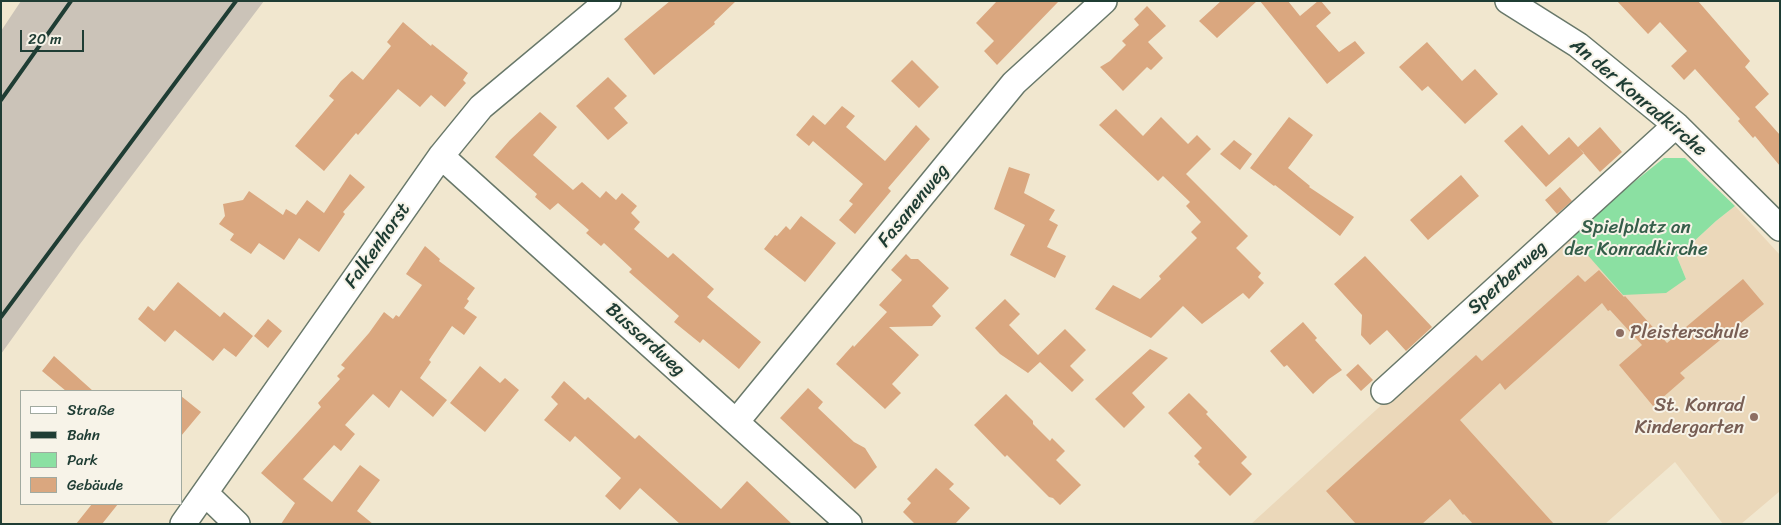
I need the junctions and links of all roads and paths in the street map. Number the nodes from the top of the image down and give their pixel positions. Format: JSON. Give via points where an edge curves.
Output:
{"nodes":[{"id":1,"x":608,"y":1,"type":"edge"},
{"id":2,"x":1104,"y":1,"type":"edge"},
{"id":3,"x":1508,"y":1,"type":"edge"},
{"id":4,"x":1676,"y":125,"type":"junction"},
{"id":5,"x":441,"y":156,"type":"junction"},
{"id":6,"x":1780,"y":228,"type":"edge"},
{"id":7,"x":1384,"y":391,"type":"dead end"},
{"id":8,"x":736,"y":422,"type":"junction"},
{"id":9,"x":205,"y":493,"type":"junction"},
{"id":10,"x":183,"y":524,"type":"edge"},
{"id":11,"x":237,"y":524,"type":"edge"},
{"id":12,"x":849,"y":524,"type":"edge"}],
"edges":[{"from":1,"to":5,"type":"street","name":"Falkenhorst","via":[[481,107]]},
{"from":2,"to":8,"type":"street","name":"Fasanenweg","via":[[1014,84]]},
{"from":3,"to":4,"type":"street","name":"An der Konradkirche","via":[[1578,45]]},
{"from":4,"to":6,"type":"street","name":"An der Konradkirche"},
{"from":4,"to":7,"type":"street","name":"Sperberweg"},
{"from":5,"to":8,"type":"street","name":"Bussardweg"},
{"from":5,"to":9,"type":"street","name":"Falkenhorst"},
{"from":8,"to":12,"type":"street","name":"Bussardweg"},
{"from":9,"to":10,"type":"street","name":"Falkenhorst"},
{"from":9,"to":11,"type":"street"}]}
